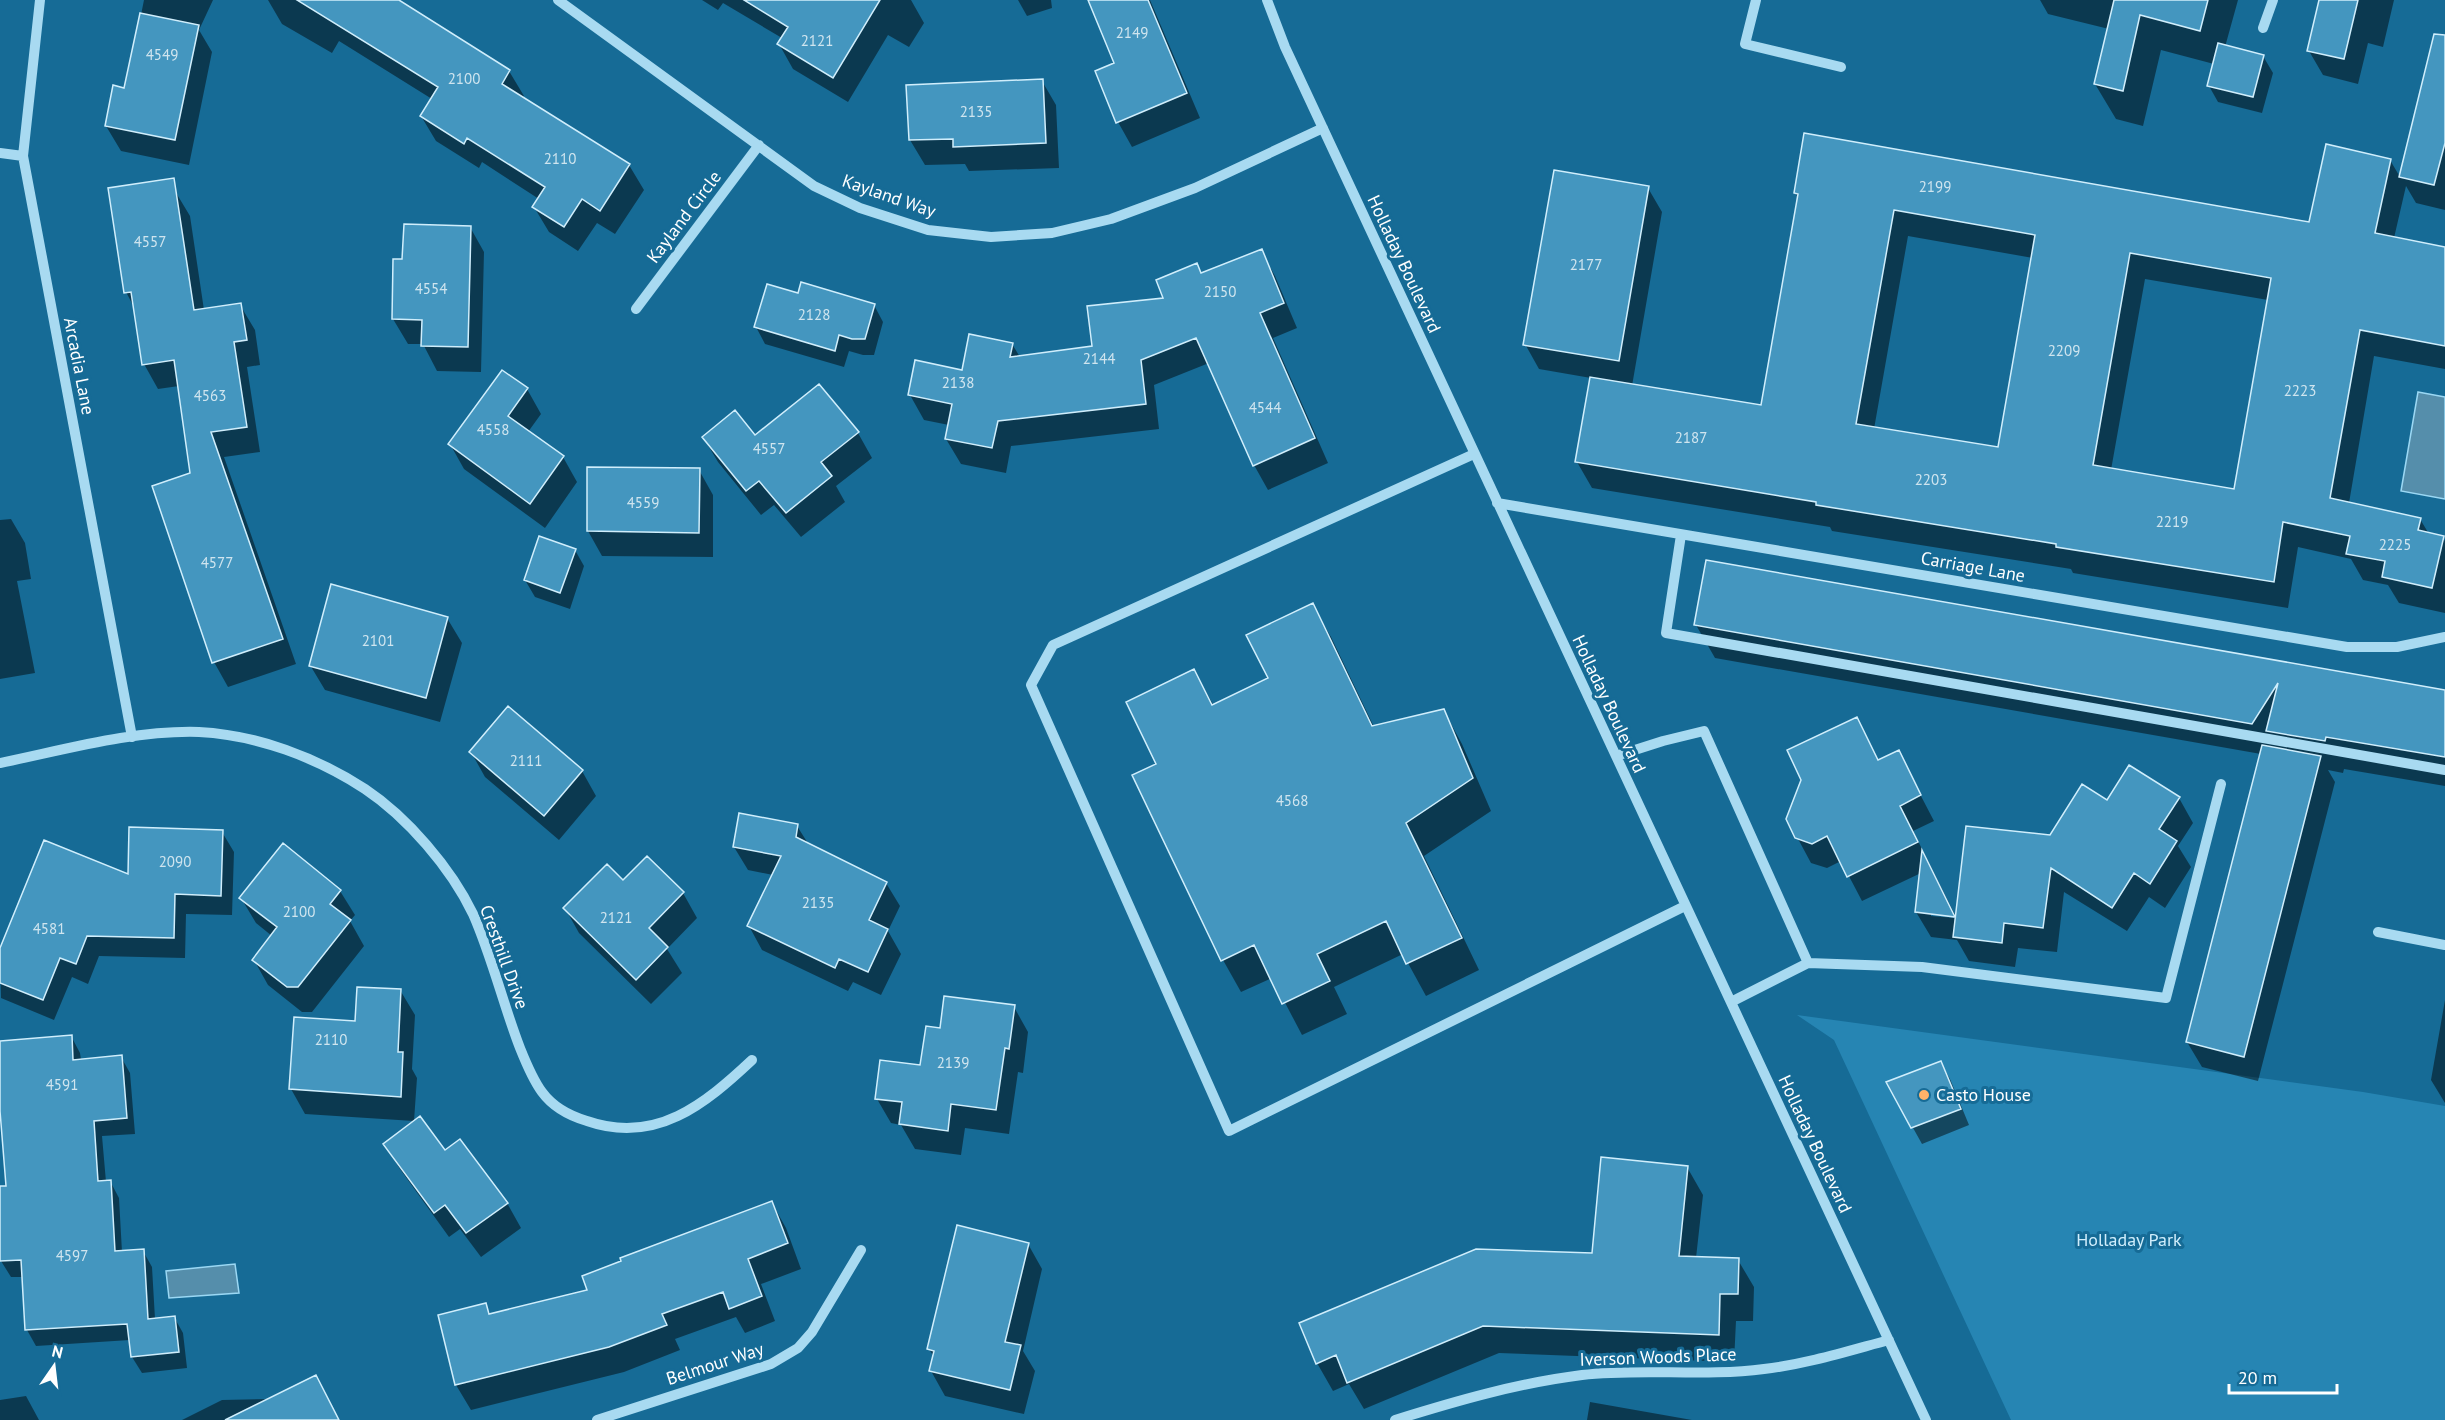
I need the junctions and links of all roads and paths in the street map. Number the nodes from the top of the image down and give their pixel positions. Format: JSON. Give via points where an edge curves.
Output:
{"nodes":[{"id":1,"x":40,"y":0,"type":"edge"},
{"id":2,"x":558,"y":0,"type":"edge"},
{"id":3,"x":1267,"y":0,"type":"edge"},
{"id":4,"x":1756,"y":0,"type":"edge"},
{"id":5,"x":2273,"y":0,"type":"edge"},
{"id":6,"x":2263,"y":28,"type":"dead end"},
{"id":7,"x":1841,"y":67,"type":"dead end"},
{"id":8,"x":1323,"y":128,"type":"junction"},
{"id":9,"x":759,"y":145,"type":"junction"},
{"id":10,"x":0,"y":153,"type":"edge"},
{"id":11,"x":22,"y":156,"type":"junction"},
{"id":12,"x":636,"y":309,"type":"dead end"},
{"id":13,"x":1474,"y":454,"type":"junction"},
{"id":14,"x":1497,"y":503,"type":"junction"},
{"id":15,"x":1681,"y":535,"type":"junction"},
{"id":16,"x":2445,"y":637,"type":"edge"},
{"id":17,"x":132,"y":737,"type":"junction"},
{"id":18,"x":1616,"y":756,"type":"junction"},
{"id":19,"x":0,"y":763,"type":"edge"},
{"id":20,"x":2445,"y":770,"type":"edge"},
{"id":21,"x":2221,"y":784,"type":"dead end"},
{"id":22,"x":1685,"y":906,"type":"junction"},
{"id":23,"x":2378,"y":932,"type":"dead end"},
{"id":24,"x":2445,"y":945,"type":"edge"},
{"id":25,"x":1809,"y":963,"type":"junction"},
{"id":26,"x":1731,"y":1002,"type":"junction"},
{"id":27,"x":752,"y":1060,"type":"dead end"},
{"id":28,"x":861,"y":1250,"type":"dead end"},
{"id":29,"x":1889,"y":1340,"type":"junction"},
{"id":30,"x":597,"y":1420,"type":"edge"},
{"id":31,"x":1395,"y":1420,"type":"edge"},
{"id":32,"x":1926,"y":1420,"type":"edge"}],
"edges":[{"from":1,"to":11,"type":"street","name":"Arcadia Lane"},
{"from":2,"to":9,"type":"street","name":"Kayland Way"},
{"from":3,"to":8,"type":"street","name":"Holladay Boulevard"},
{"from":4,"to":7,"type":"street","via":[[1745,44]]},
{"from":5,"to":6,"type":"street"},
{"from":8,"to":9,"type":"street","name":"Kayland Way","via":[[1195,188],[1111,219],[1052,233],[992,237],[928,230],[860,208],[814,186]]},
{"from":8,"to":13,"type":"street","name":"Holladay Boulevard"},
{"from":9,"to":12,"type":"street","name":"Kayland Circle"},
{"from":10,"to":11,"type":"street"},
{"from":11,"to":17,"type":"street","name":"Arcadia Lane"},
{"from":13,"to":14,"type":"street","name":"Holladay Boulevard"},
{"from":13,"to":22,"type":"street","via":[[1053,645],[1031,685],[1228,1131]]},
{"from":14,"to":15,"type":"street","name":"Carriage Lane"},
{"from":14,"to":18,"type":"street","name":"Holladay Boulevard"},
{"from":15,"to":16,"type":"street","name":"Carriage Lane","via":[[2347,647],[2397,647]]},
{"from":15,"to":20,"type":"street","via":[[1666,633]]},
{"from":17,"to":19,"type":"street","name":"Cresthill Drive"},
{"from":17,"to":27,"type":"street","name":"Cresthill Drive","via":[[199,732],[257,741],[334,771],[388,807],[429,848],[461,892],[482,936],[533,1076],[542,1093],[574,1117],[616,1127],[656,1124],[697,1107]]},
{"from":18,"to":22,"type":"street","name":"Holladay Boulevard"},
{"from":18,"to":25,"type":"street","via":[[1704,731]]},
{"from":21,"to":25,"type":"street","via":[[2166,998],[1922,967]]},
{"from":22,"to":26,"type":"street","name":"Holladay Boulevard"},
{"from":23,"to":24,"type":"street"},
{"from":25,"to":26,"type":"street"},
{"from":26,"to":29,"type":"street","name":"Holladay Boulevard"},
{"from":28,"to":30,"type":"street","name":"Belmour Way","via":[[812,1332],[798,1348],[771,1364]]},
{"from":29,"to":31,"type":"street","name":"Iverson Woods Place","via":[[1764,1370],[1634,1371],[1582,1376],[1458,1401]]},
{"from":29,"to":32,"type":"street","name":"Holladay Boulevard"}]}
